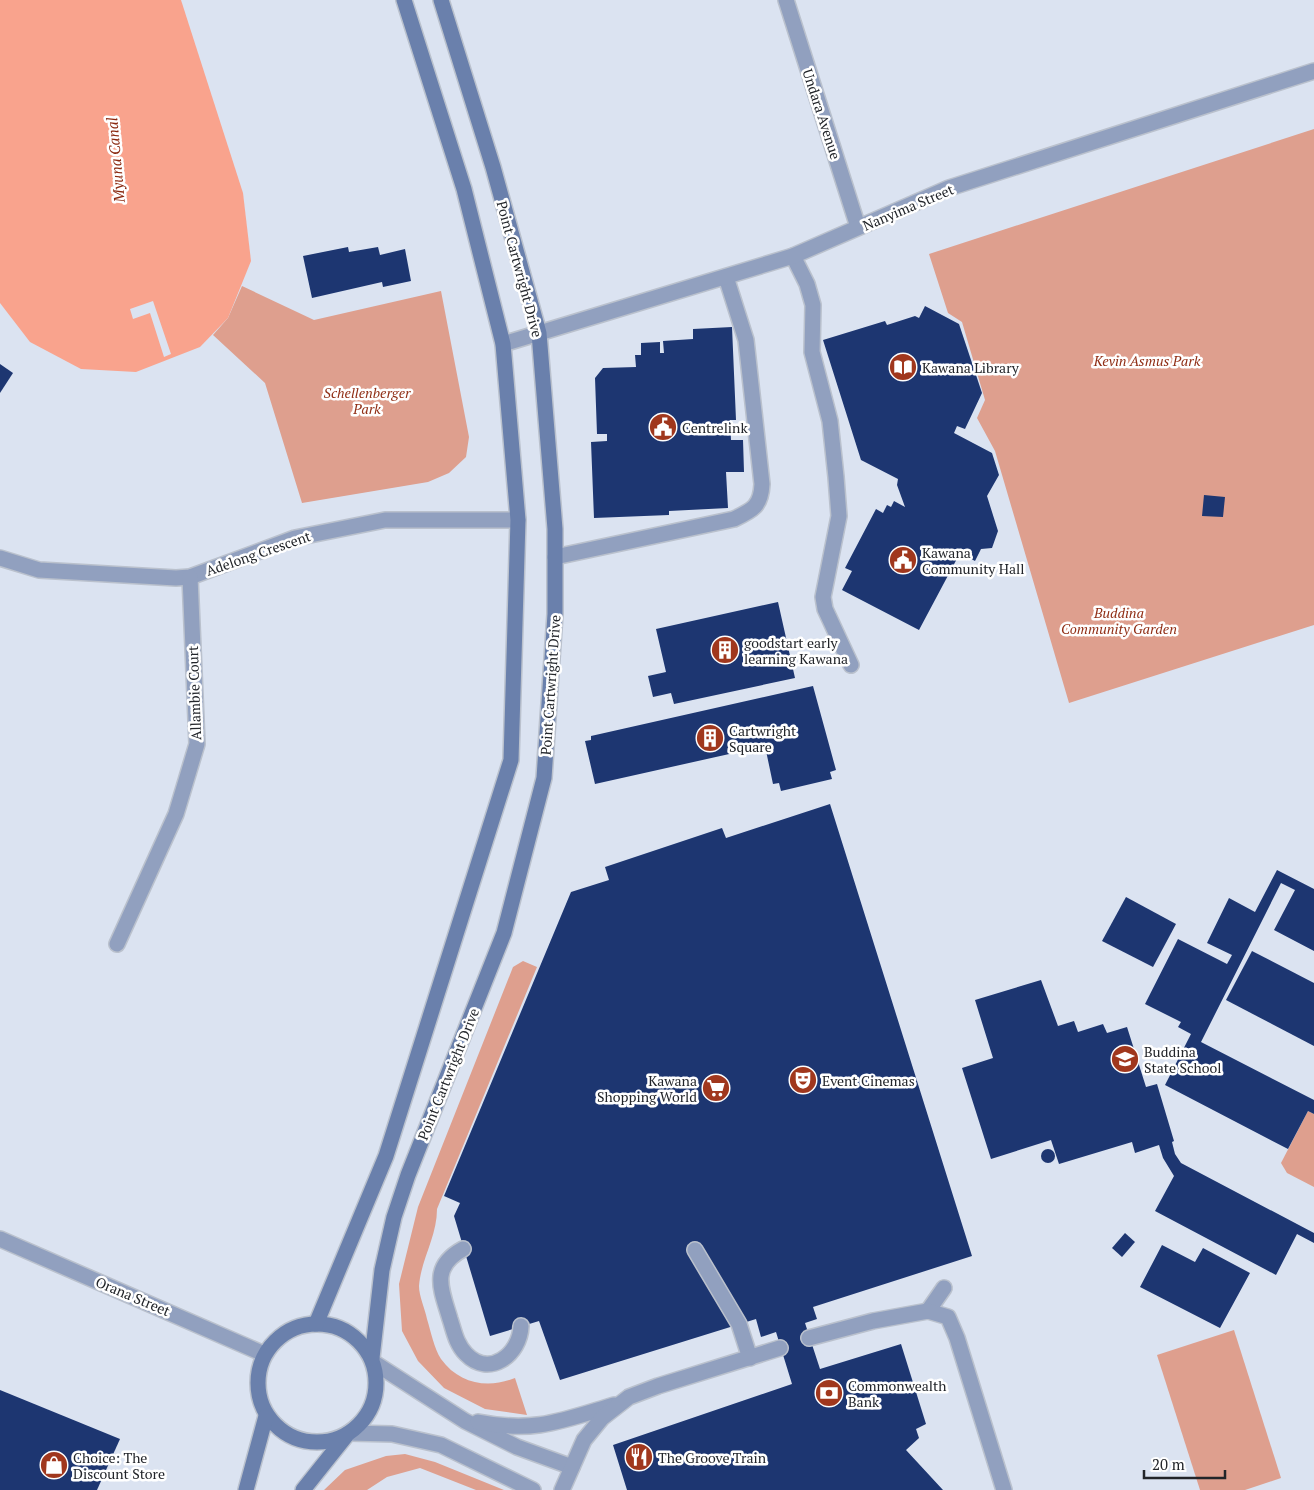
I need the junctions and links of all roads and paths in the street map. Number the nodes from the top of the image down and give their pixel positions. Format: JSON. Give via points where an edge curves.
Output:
{"nodes":[{"id":1,"x":404,"y":0,"type":"edge"},
{"id":2,"x":441,"y":0,"type":"edge"},
{"id":3,"x":786,"y":0,"type":"edge"},
{"id":4,"x":1314,"y":71,"type":"edge"},
{"id":5,"x":858,"y":228,"type":"junction"},
{"id":6,"x":793,"y":256,"type":"junction"},
{"id":7,"x":726,"y":277,"type":"junction"},
{"id":8,"x":539,"y":334,"type":"junction"},
{"id":9,"x":504,"y":344,"type":"junction"},
{"id":10,"x":518,"y":520,"type":"junction"},
{"id":11,"x":555,"y":557,"type":"junction"},
{"id":12,"x":0,"y":558,"type":"edge"},
{"id":13,"x":190,"y":577,"type":"junction"},
{"id":14,"x":851,"y":665,"type":"dead end"},
{"id":15,"x":117,"y":944,"type":"dead end"},
{"id":16,"x":0,"y":1239,"type":"edge"},
{"id":17,"x":463,"y":1249,"type":"dead end"},
{"id":18,"x":696,"y":1250,"type":"dead end"},
{"id":19,"x":944,"y":1288,"type":"dead end"},
{"id":20,"x":928,"y":1311,"type":"junction"},
{"id":21,"x":316,"y":1324,"type":"junction"},
{"id":22,"x":521,"y":1326,"type":"dead end"},
{"id":23,"x":809,"y":1338,"type":"dead end"},
{"id":24,"x":780,"y":1348,"type":"dead end"},
{"id":25,"x":264,"y":1354,"type":"junction"},
{"id":26,"x":750,"y":1358,"type":"junction"},
{"id":27,"x":372,"y":1360,"type":"junction"},
{"id":28,"x":620,"y":1403,"type":"junction"},
{"id":29,"x":266,"y":1416,"type":"junction"},
{"id":30,"x":459,"y":1418,"type":"junction"},
{"id":31,"x":348,"y":1435,"type":"junction"},
{"id":32,"x":572,"y":1467,"type":"junction"},
{"id":33,"x":246,"y":1490,"type":"edge"},
{"id":34,"x":303,"y":1490,"type":"edge"},
{"id":35,"x":533,"y":1490,"type":"edge"},
{"id":36,"x":562,"y":1490,"type":"edge"},
{"id":37,"x":1004,"y":1490,"type":"edge"}],
"edges":[{"from":1,"to":9,"type":"main road","name":"Point Cartwright Drive","via":[[464,189]]},
{"from":2,"to":8,"type":"main road","name":"Point Cartwright Drive","via":[[493,167]]},
{"from":3,"to":5,"type":"street","name":"Undara Avenue"},
{"from":4,"to":5,"type":"street","name":"Nanyima Street","via":[[949,188]]},
{"from":5,"to":6,"type":"street","name":"Nanyima Street"},
{"from":6,"to":7,"type":"street","name":"Nanyima Street"},
{"from":6,"to":14,"type":"street","via":[[813,305],[812,352],[830,421],[836,477],[839,516],[823,598],[825,610]]},
{"from":7,"to":8,"type":"street","name":"Nanyima Street"},
{"from":7,"to":11,"type":"street","via":[[746,340],[761,498],[750,511],[734,519]]},
{"from":8,"to":9,"type":"street","name":"Nanyima Street"},
{"from":8,"to":11,"type":"main road","name":"Point Cartwright Drive"},
{"from":9,"to":10,"type":"main road","name":"Point Cartwright Drive"},
{"from":10,"to":13,"type":"street","name":"Adelong Crescent","via":[[385,520],[296,538]]},
{"from":10,"to":21,"type":"main road","name":"Point Cartwright Drive","via":[[511,760],[386,1156]]},
{"from":11,"to":27,"type":"main road","name":"Point Cartwright Drive","via":[[555,614],[544,778],[504,933],[394,1217],[382,1270]]},
{"from":12,"to":13,"type":"street","name":"Adelong Crescent","via":[[39,570]]},
{"from":13,"to":15,"type":"street","name":"Allambie Court","via":[[197,744],[176,814]]},
{"from":16,"to":25,"type":"street","name":"Orana Street"},
{"from":17,"to":22,"type":"street","via":[[444,1265],[440,1284],[456,1337],[466,1354],[487,1364],[501,1361],[514,1351],[521,1338]]},
{"from":18,"to":26,"type":"street","via":[[739,1324]]},
{"from":19,"to":20,"type":"street"},
{"from":20,"to":23,"type":"street"},
{"from":20,"to":37,"type":"street","via":[[948,1318],[957,1338]]},
{"from":21,"to":25,"type":"main road","via":[[303,1325],[284,1334]]},
{"from":21,"to":27,"type":"main road","via":[[337,1327],[355,1337]]},
{"from":24,"to":26,"type":"street"},
{"from":25,"to":29,"type":"main road","via":[[257,1376],[258,1396]]},
{"from":26,"to":28,"type":"street","via":[[658,1386]]},
{"from":27,"to":30,"type":"street"},
{"from":27,"to":31,"type":"main road","via":[[377,1378],[374,1404],[363,1422]]},
{"from":28,"to":30,"type":"street","via":[[545,1426],[505,1427]]},
{"from":28,"to":32,"type":"street","via":[[584,1440]]},
{"from":29,"to":31,"type":"main road","via":[[286,1434],[305,1442],[326,1443]]},
{"from":29,"to":33,"type":"main road"},
{"from":30,"to":32,"type":"street","via":[[517,1446]]},
{"from":31,"to":34,"type":"main road"},
{"from":31,"to":35,"type":"street","via":[[392,1434],[442,1445]]},
{"from":32,"to":36,"type":"street"}]}
